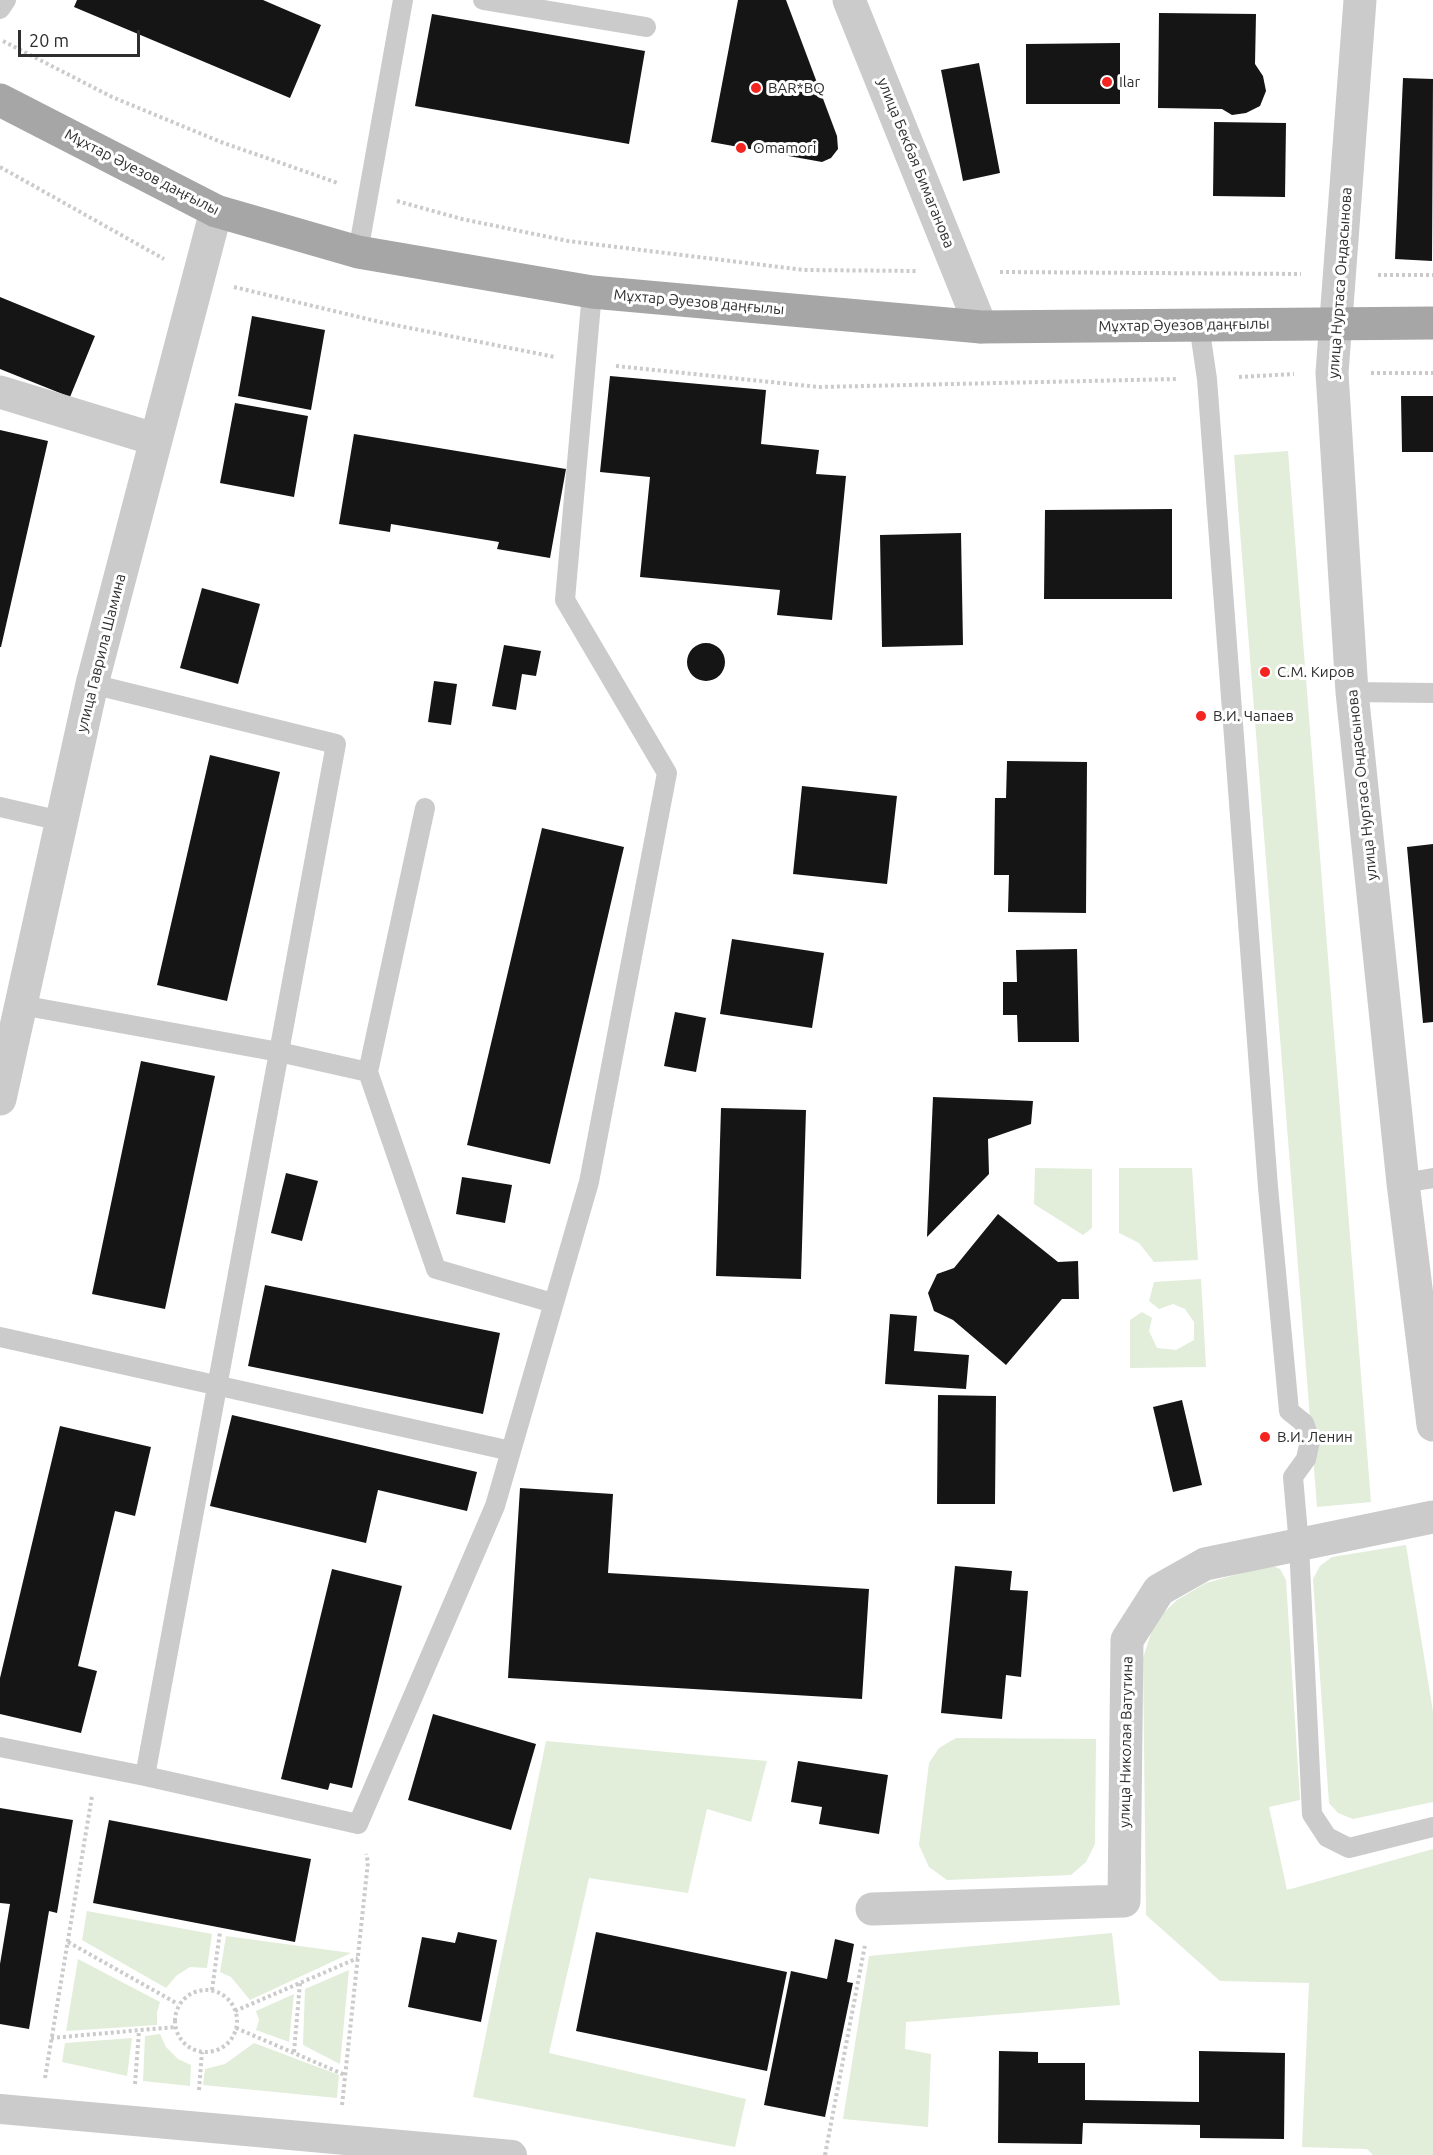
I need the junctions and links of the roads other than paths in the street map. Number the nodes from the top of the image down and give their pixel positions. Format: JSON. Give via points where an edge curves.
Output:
{"nodes":[{"id":1,"x":6,"y":0,"type":"edge"},
{"id":2,"x":403,"y":0,"type":"edge"},
{"id":3,"x":483,"y":0,"type":"edge"},
{"id":4,"x":849,"y":0,"type":"edge"},
{"id":5,"x":1360,"y":0,"type":"edge"},
{"id":6,"x":0,"y":9,"type":"edge"},
{"id":7,"x":646,"y":27,"type":"dead end"},
{"id":8,"x":0,"y":100,"type":"edge"},
{"id":9,"x":216,"y":211,"type":"junction"},
{"id":10,"x":358,"y":252,"type":"junction"},
{"id":11,"x":591,"y":292,"type":"junction"},
{"id":12,"x":1336,"y":323,"type":"junction"},
{"id":13,"x":1433,"y":323,"type":"edge"},
{"id":14,"x":1199,"y":325,"type":"junction"},
{"id":15,"x":981,"y":327,"type":"junction"},
{"id":16,"x":0,"y":392,"type":"edge"},
{"id":17,"x":154,"y":439,"type":"junction"},
{"id":18,"x":92,"y":684,"type":"junction"},
{"id":19,"x":1352,"y":692,"type":"junction"},
{"id":20,"x":1433,"y":693,"type":"edge"},
{"id":21,"x":0,"y":807,"type":"edge"},
{"id":22,"x":425,"y":808,"type":"dead end"},
{"id":23,"x":61,"y":821,"type":"junction"},
{"id":24,"x":21,"y":1005,"type":"junction"},
{"id":25,"x":279,"y":1052,"type":"junction"},
{"id":26,"x":368,"y":1072,"type":"junction"},
{"id":27,"x":0,"y":1099,"type":"edge"},
{"id":28,"x":1418,"y":1181,"type":"edge"},
{"id":29,"x":554,"y":1303,"type":"junction"},
{"id":30,"x":0,"y":1337,"type":"edge"},
{"id":31,"x":217,"y":1386,"type":"junction"},
{"id":32,"x":1433,"y":1425,"type":"edge"},
{"id":33,"x":511,"y":1451,"type":"junction"},
{"id":34,"x":1433,"y":1517,"type":"edge"},
{"id":35,"x":1299,"y":1545,"type":"junction"},
{"id":36,"x":0,"y":1747,"type":"edge"},
{"id":37,"x":145,"y":1776,"type":"junction"},
{"id":38,"x":1433,"y":1827,"type":"edge"},
{"id":39,"x":872,"y":1909,"type":"road end"},
{"id":40,"x":0,"y":2109,"type":"edge"},
{"id":41,"x":512,"y":2155,"type":"edge"}],
"edges":[{"from":1,"to":6,"type":"lane"},
{"from":2,"to":10,"type":"lane"},
{"from":3,"to":7,"type":"lane"},
{"from":4,"to":15,"type":"street","name":"улица Бекбая Бимаганова"},
{"from":5,"to":12,"type":"street","name":"улица Нуртаса Ондасынова"},
{"from":8,"to":9,"type":"main road","name":"Мұхтар Әуезов даңғылы"},
{"from":9,"to":10,"type":"main road","name":"Мұхтар Әуезов даңғылы"},
{"from":9,"to":17,"type":"street","name":"улица Гаврила Шамина"},
{"from":10,"to":11,"type":"main road","name":"Мұхтар Әуезов даңғылы"},
{"from":11,"to":15,"type":"main road","name":"Мұхтар Әуезов даңғылы"},
{"from":11,"to":29,"type":"lane","via":[[565,600],[667,773],[589,1182]]},
{"from":12,"to":13,"type":"main road","name":"Мұхтар Әуезов даңғылы"},
{"from":12,"to":14,"type":"main road","name":"Мұхтар Әуезов даңғылы"},
{"from":12,"to":19,"type":"street","name":"улица Нуртаса Ондасынова","via":[[1332,373]]},
{"from":14,"to":15,"type":"main road","name":"Мұхтар Әуезов даңғылы"},
{"from":14,"to":35,"type":"lane","via":[[1207,379],[1268,1187],[1289,1411],[1304,1423],[1310,1441],[1306,1459],[1293,1477]]},
{"from":16,"to":17,"type":"street"},
{"from":17,"to":18,"type":"street","name":"улица Гаврила Шамина"},
{"from":18,"to":23,"type":"street","name":"улица Гаврила Шамина"},
{"from":18,"to":25,"type":"lane","via":[[336,744]]},
{"from":19,"to":20,"type":"lane"},
{"from":19,"to":28,"type":"street","name":"улица Нуртаса Ондасынова"},
{"from":21,"to":23,"type":"lane"},
{"from":22,"to":26,"type":"lane"},
{"from":23,"to":24,"type":"street","name":"улица Гаврила Шамина"},
{"from":24,"to":25,"type":"lane"},
{"from":24,"to":27,"type":"street","name":"улица Гаврила Шамина"},
{"from":25,"to":26,"type":"lane"},
{"from":25,"to":31,"type":"lane"},
{"from":26,"to":29,"type":"lane","via":[[436,1269]]},
{"from":28,"to":32,"type":"street","name":"улица Нуртаса Ондасынова"},
{"from":29,"to":33,"type":"lane"},
{"from":30,"to":31,"type":"lane"},
{"from":31,"to":33,"type":"lane"},
{"from":31,"to":37,"type":"lane"},
{"from":33,"to":37,"type":"lane","via":[[495,1506],[358,1824]]},
{"from":34,"to":35,"type":"street","name":"улица Николая Ватутина"},
{"from":35,"to":38,"type":"lane","via":[[1312,1814],[1327,1837],[1349,1848]]},
{"from":35,"to":39,"type":"street","name":"улица Николая Ватутина","via":[[1205,1564],[1159,1590],[1127,1640],[1124,1901]]},
{"from":36,"to":37,"type":"lane"},
{"from":40,"to":41,"type":"street"}]}
